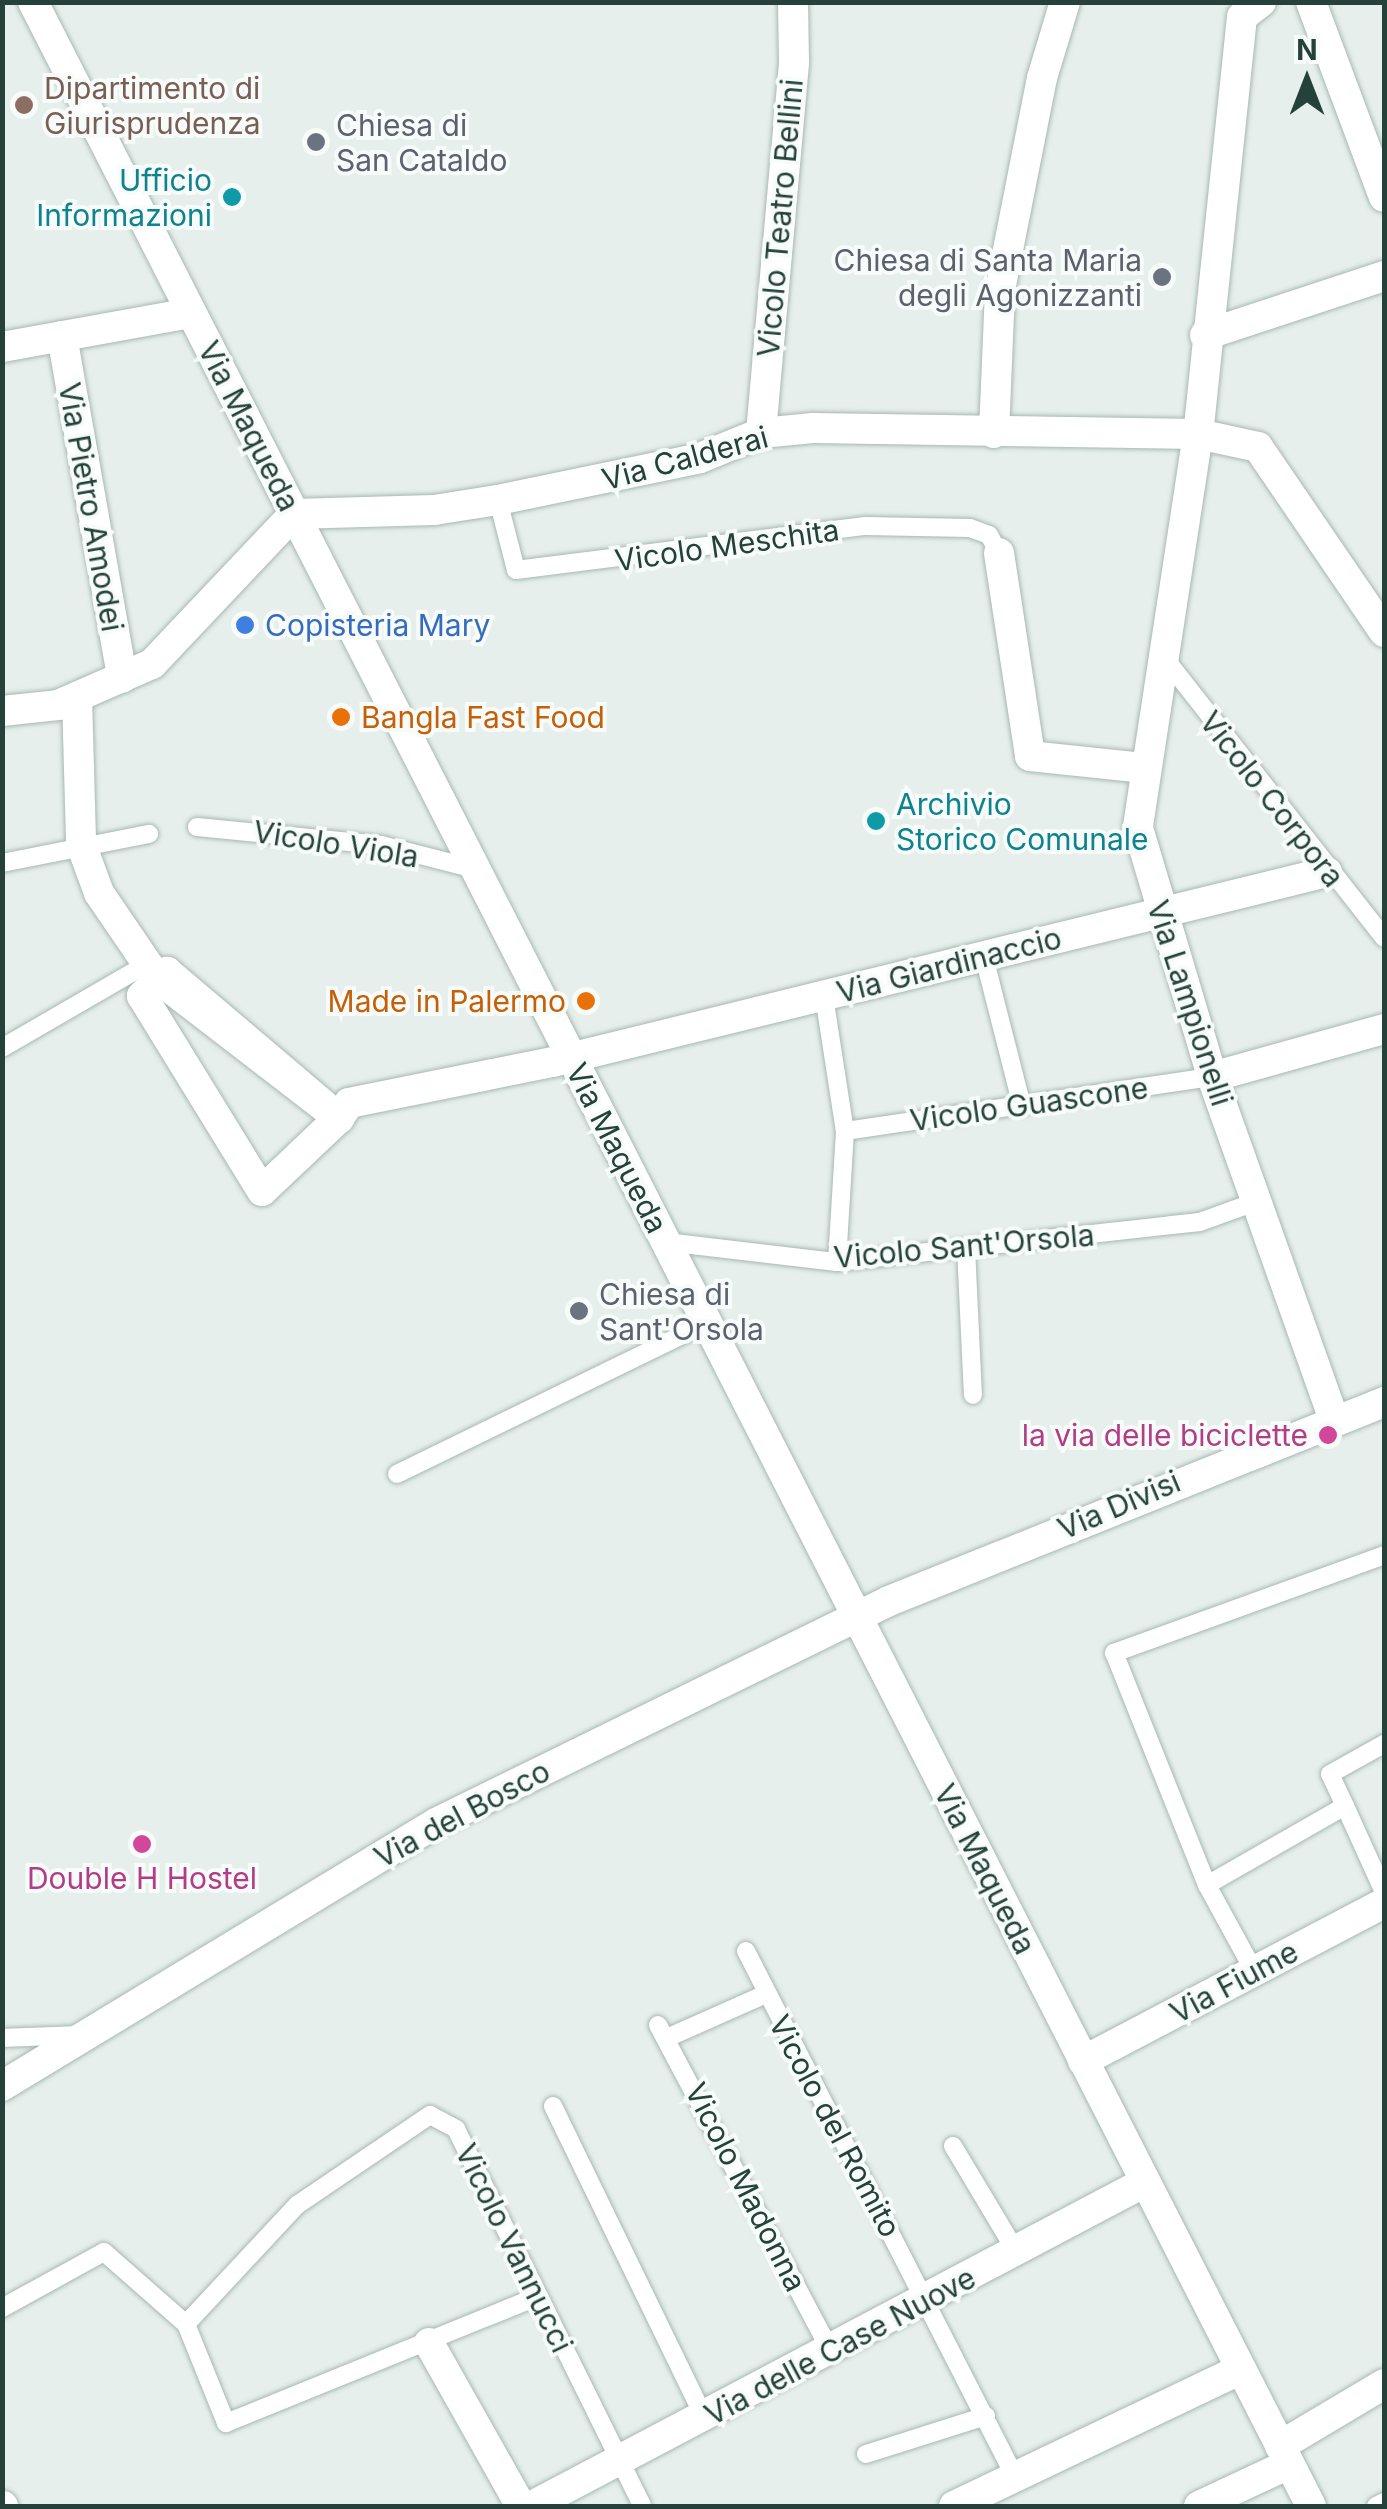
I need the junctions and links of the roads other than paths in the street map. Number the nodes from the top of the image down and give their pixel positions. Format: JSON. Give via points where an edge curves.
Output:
{"nodes":[{"id":1,"x":33,"y":2,"type":"edge"},
{"id":2,"x":793,"y":2,"type":"edge"},
{"id":3,"x":1065,"y":2,"type":"edge"},
{"id":4,"x":1261,"y":2,"type":"edge"},
{"id":5,"x":1311,"y":2,"type":"edge"},
{"id":6,"x":1384,"y":197,"type":"edge"},
{"id":7,"x":1384,"y":276,"type":"edge"},
{"id":8,"x":191,"y":313,"type":"junction"},
{"id":9,"x":1204,"y":335,"type":"junction"},
{"id":10,"x":62,"y":336,"type":"junction"},
{"id":11,"x":2,"y":348,"type":"edge"},
{"id":12,"x":761,"y":433,"type":"junction"},
{"id":13,"x":994,"y":433,"type":"junction"},
{"id":14,"x":1198,"y":434,"type":"junction"},
{"id":15,"x":498,"y":500,"type":"junction"},
{"id":16,"x":294,"y":514,"type":"junction"},
{"id":17,"x":999,"y":553,"type":"joint"},
{"id":18,"x":1384,"y":632,"type":"edge"},
{"id":19,"x":1163,"y":656,"type":"junction"},
{"id":20,"x":122,"y":678,"type":"junction"},
{"id":21,"x":78,"y":697,"type":"junction"},
{"id":22,"x":2,"y":711,"type":"edge"},
{"id":23,"x":1145,"y":768,"type":"junction"},
{"id":24,"x":197,"y":827,"type":"dead end"},
{"id":25,"x":149,"y":834,"type":"dead end"},
{"id":26,"x":80,"y":844,"type":"junction"},
{"id":27,"x":2,"y":863,"type":"edge"},
{"id":28,"x":475,"y":868,"type":"junction"},
{"id":29,"x":1327,"y":872,"type":"junction"},
{"id":30,"x":1160,"y":913,"type":"junction"},
{"id":31,"x":1384,"y":938,"type":"edge"},
{"id":32,"x":984,"y":956,"type":"junction"},
{"id":33,"x":152,"y":971,"type":"junction"},
{"id":34,"x":824,"y":996,"type":"junction"},
{"id":35,"x":1384,"y":1028,"type":"edge"},
{"id":36,"x":2,"y":1048,"type":"edge"},
{"id":37,"x":572,"y":1058,"type":"junction"},
{"id":38,"x":1212,"y":1078,"type":"junction"},
{"id":39,"x":1022,"y":1106,"type":"junction"},
{"id":40,"x":338,"y":1118,"type":"junction"},
{"id":41,"x":845,"y":1131,"type":"junction"},
{"id":42,"x":1258,"y":1201,"type":"junction"},
{"id":43,"x":666,"y":1242,"type":"junction"},
{"id":44,"x":966,"y":1248,"type":"junction"},
{"id":45,"x":837,"y":1262,"type":"junction"},
{"id":46,"x":707,"y":1324,"type":"junction"},
{"id":47,"x":973,"y":1395,"type":"dead end"},
{"id":48,"x":1384,"y":1402,"type":"edge"},
{"id":49,"x":1334,"y":1420,"type":"junction"},
{"id":50,"x":397,"y":1474,"type":"dead end"},
{"id":51,"x":1384,"y":1555,"type":"edge"},
{"id":52,"x":857,"y":1618,"type":"junction"},
{"id":53,"x":1384,"y":1744,"type":"edge"},
{"id":54,"x":1345,"y":1806,"type":"junction"},
{"id":55,"x":1207,"y":1885,"type":"junction"},
{"id":56,"x":1384,"y":1892,"type":"edge"},
{"id":57,"x":1384,"y":1904,"type":"edge"},
{"id":58,"x":746,"y":1951,"type":"dead end"},
{"id":59,"x":1254,"y":1971,"type":"junction"},
{"id":60,"x":766,"y":1994,"type":"junction"},
{"id":61,"x":80,"y":2035,"type":"junction"},
{"id":62,"x":2,"y":2038,"type":"edge"},
{"id":63,"x":1084,"y":2061,"type":"junction"},
{"id":64,"x":2,"y":2086,"type":"edge"},
{"id":65,"x":553,"y":2106,"type":"dead end"},
{"id":66,"x":953,"y":2146,"type":"dead end"},
{"id":67,"x":1145,"y":2182,"type":"junction"},
{"id":68,"x":1017,"y":2253,"type":"junction"},
{"id":69,"x":536,"y":2297,"type":"junction"},
{"id":70,"x":927,"y":2301,"type":"junction"},
{"id":71,"x":2,"y":2308,"type":"edge"},
{"id":72,"x":186,"y":2324,"type":"junction"},
{"id":73,"x":430,"y":2344,"type":"junction"},
{"id":74,"x":830,"y":2350,"type":"junction"},
{"id":75,"x":1240,"y":2368,"type":"junction"},
{"id":76,"x":1384,"y":2384,"type":"edge"},
{"id":77,"x":986,"y":2416,"type":"junction"},
{"id":78,"x":704,"y":2417,"type":"junction"},
{"id":79,"x":866,"y":2454,"type":"dead end"},
{"id":80,"x":1284,"y":2455,"type":"junction"},
{"id":81,"x":618,"y":2460,"type":"junction"},
{"id":82,"x":1015,"y":2477,"type":"junction"},
{"id":83,"x":1384,"y":2502,"type":"edge"},
{"id":84,"x":521,"y":2506,"type":"edge"},
{"id":85,"x":532,"y":2506,"type":"edge"},
{"id":86,"x":642,"y":2506,"type":"edge"},
{"id":87,"x":954,"y":2506,"type":"edge"},
{"id":88,"x":1200,"y":2506,"type":"edge"},
{"id":89,"x":1311,"y":2506,"type":"edge"},
{"id":90,"x":1376,"y":2506,"type":"edge"}],
"edges":[{"from":1,"to":8,"type":"street","name":"Via Maqueda"},
{"from":2,"to":12,"type":"street","name":"Vicolo Teatro Bellini"},
{"from":3,"to":13,"type":"street","via":[[1042,78],[1000,290]]},
{"from":4,"to":9,"type":"street","name":"Via Lampionelli","via":[[1242,17]]},
{"from":5,"to":6,"type":"street"},
{"from":7,"to":9,"type":"street"},
{"from":8,"to":10,"type":"street"},
{"from":8,"to":16,"type":"street","name":"Via Maqueda"},
{"from":9,"to":14,"type":"street","name":"Via Lampionelli"},
{"from":10,"to":11,"type":"street"},
{"from":10,"to":20,"type":"street","name":"Via Pietro Amodei"},
{"from":12,"to":13,"type":"street","name":"Via Calderai"},
{"from":12,"to":15,"type":"street","name":"Via Calderai","via":[[700,458]]},
{"from":13,"to":14,"type":"street","name":"Via Calderai"},
{"from":14,"to":18,"type":"street","name":"Via Calderai","via":[[1258,447]]},
{"from":14,"to":19,"type":"street","name":"Via Lampionelli"},
{"from":15,"to":16,"type":"street","name":"Via Calderai","via":[[434,510]]},
{"from":15,"to":17,"type":"lane","name":"Vicolo Meschita","via":[[516,570],[864,526],[970,528],[990,536]]},
{"from":16,"to":20,"type":"street","via":[[152,664]]},
{"from":16,"to":28,"type":"street","name":"Via Maqueda"},
{"from":17,"to":23,"type":"street","via":[[1030,756]]},
{"from":19,"to":23,"type":"street","name":"Via Lampionelli"},
{"from":19,"to":29,"type":"lane","name":"Vicolo Corpora"},
{"from":20,"to":21,"type":"street"},
{"from":21,"to":22,"type":"street"},
{"from":21,"to":26,"type":"street"},
{"from":23,"to":30,"type":"street","name":"Via Lampionelli","via":[[1138,828]]},
{"from":24,"to":28,"type":"lane","name":"Vicolo Viola","via":[[381,846]]},
{"from":25,"to":26,"type":"lane"},
{"from":26,"to":27,"type":"lane"},
{"from":26,"to":33,"type":"street","via":[[99,893]]},
{"from":28,"to":37,"type":"street","name":"Via Maqueda"},
{"from":29,"to":30,"type":"street","name":"Via Giardinaccio"},
{"from":29,"to":31,"type":"lane","name":"Vicolo Corpora"},
{"from":30,"to":32,"type":"street","name":"Via Giardinaccio"},
{"from":30,"to":38,"type":"street","name":"Via Lampionelli"},
{"from":32,"to":34,"type":"street","name":"Via Giardinaccio"},
{"from":32,"to":39,"type":"lane"},
{"from":33,"to":36,"type":"lane"},
{"from":33,"to":40,"type":"street","via":[[167,972]]},
{"from":33,"to":40,"type":"street","name":"Via Giardinaccio","via":[[142,996],[262,1190]]},
{"from":34,"to":37,"type":"street","name":"Via Giardinaccio"},
{"from":34,"to":41,"type":"lane"},
{"from":35,"to":38,"type":"street"},
{"from":37,"to":40,"type":"street","name":"Via Giardinaccio","via":[[349,1102]]},
{"from":37,"to":43,"type":"street","name":"Via Maqueda"},
{"from":38,"to":39,"type":"lane","name":"Vicolo Guascone"},
{"from":38,"to":42,"type":"street","name":"Via Lampionelli"},
{"from":39,"to":41,"type":"lane","name":"Vicolo Guascone"},
{"from":41,"to":45,"type":"lane"},
{"from":42,"to":44,"type":"lane","name":"Vicolo Sant'Orsola","via":[[1200,1222]]},
{"from":42,"to":49,"type":"street","name":"Via Lampionelli"},
{"from":43,"to":45,"type":"lane","name":"Vicolo Sant'Orsola"},
{"from":43,"to":46,"type":"street","name":"Via Maqueda"},
{"from":44,"to":45,"type":"lane","name":"Vicolo Sant'Orsola"},
{"from":44,"to":47,"type":"lane"},
{"from":46,"to":50,"type":"lane"},
{"from":46,"to":52,"type":"street","name":"Via Maqueda"},
{"from":48,"to":49,"type":"street","name":"Via Divisi"},
{"from":49,"to":52,"type":"street","name":"Via Divisi"},
{"from":51,"to":55,"type":"lane","via":[[1114,1653]]},
{"from":52,"to":61,"type":"street","name":"Via del Bosco","via":[[436,1823]]},
{"from":52,"to":63,"type":"street","name":"Via Maqueda"},
{"from":53,"to":54,"type":"lane","via":[[1330,1774]]},
{"from":54,"to":55,"type":"lane"},
{"from":54,"to":56,"type":"lane"},
{"from":55,"to":59,"type":"lane"},
{"from":57,"to":59,"type":"street","name":"Via Fiume"},
{"from":58,"to":60,"type":"lane","name":"Vicolo del Romito"},
{"from":59,"to":63,"type":"street","name":"Via Fiume"},
{"from":60,"to":70,"type":"lane","name":"Vicolo del Romito"},
{"from":60,"to":74,"type":"lane","name":"Vicolo Madonna","via":[[664,2031]]},
{"from":61,"to":62,"type":"lane","name":"Via del Bosco"},
{"from":61,"to":64,"type":"street","name":"Via del Bosco"},
{"from":63,"to":67,"type":"street","name":"Via Maqueda"},
{"from":65,"to":78,"type":"lane"},
{"from":66,"to":68,"type":"lane"},
{"from":67,"to":68,"type":"street","name":"Via delle Case Nuove"},
{"from":67,"to":75,"type":"street","name":"Via Maqueda"},
{"from":68,"to":70,"type":"street","name":"Via delle Case Nuove"},
{"from":69,"to":72,"type":"lane","name":"Vicolo Vannucci","via":[[456,2129],[430,2115],[297,2205]]},
{"from":69,"to":73,"type":"lane"},
{"from":69,"to":81,"type":"lane","name":"Vicolo Vannucci"},
{"from":70,"to":74,"type":"street","name":"Via delle Case Nuove"},
{"from":70,"to":77,"type":"lane","name":"Vicolo del Romito"},
{"from":71,"to":72,"type":"lane","via":[[104,2252]]},
{"from":72,"to":73,"type":"lane","via":[[226,2424]]},
{"from":73,"to":84,"type":"street"},
{"from":74,"to":78,"type":"street","name":"Via delle Case Nuove"},
{"from":75,"to":80,"type":"street","name":"Via Maqueda"},
{"from":75,"to":82,"type":"street"},
{"from":76,"to":80,"type":"street"},
{"from":77,"to":79,"type":"lane"},
{"from":77,"to":82,"type":"lane","name":"Vicolo del Romito"},
{"from":78,"to":81,"type":"street","name":"Via delle Case Nuove"},
{"from":80,"to":88,"type":"street"},
{"from":80,"to":89,"type":"street","name":"Via Maqueda"},
{"from":81,"to":85,"type":"street","name":"Via delle Case Nuove"},
{"from":81,"to":86,"type":"lane","name":"Vicolo Vannucci"},
{"from":82,"to":87,"type":"street"},
{"from":83,"to":90,"type":"lane"}]}
